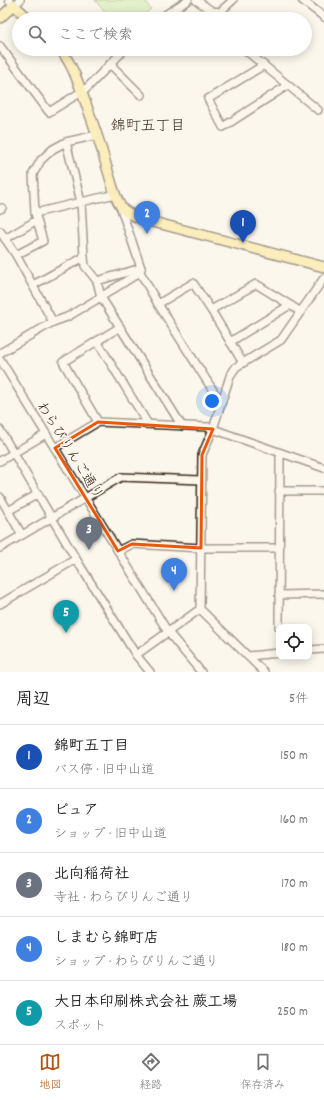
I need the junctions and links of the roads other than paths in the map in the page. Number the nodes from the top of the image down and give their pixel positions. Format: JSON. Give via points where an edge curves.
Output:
{"nodes":[{"id":1,"x":188,"y":0,"type":"edge"},
{"id":2,"x":196,"y":0,"type":"edge"},
{"id":3,"x":234,"y":0,"type":"edge"},
{"id":4,"x":302,"y":0,"type":"edge"},
{"id":5,"x":14,"y":2,"type":"edge"},
{"id":6,"x":23,"y":12,"type":"edge"},
{"id":7,"x":170,"y":12,"type":"edge"},
{"id":8,"x":210,"y":12,"type":"edge"},
{"id":9,"x":220,"y":12,"type":"edge"},
{"id":10,"x":324,"y":17,"type":"edge"},
{"id":11,"x":0,"y":18,"type":"edge"},
{"id":12,"x":0,"y":46,"type":"edge"},
{"id":13,"x":66,"y":56,"type":"edge"},
{"id":14,"x":117,"y":56,"type":"edge"},
{"id":15,"x":253,"y":56,"type":"edge"},
{"id":16,"x":110,"y":64,"type":"junction"},
{"id":17,"x":264,"y":65,"type":"junction"},
{"id":18,"x":288,"y":85,"type":"junction"},
{"id":19,"x":82,"y":92,"type":"junction"},
{"id":20,"x":141,"y":95,"type":"dead end"},
{"id":21,"x":318,"y":110,"type":"dead end"},
{"id":22,"x":97,"y":135,"type":"junction"},
{"id":23,"x":66,"y":142,"type":"junction"},
{"id":24,"x":118,"y":199,"type":"junction"},
{"id":25,"x":81,"y":202,"type":"junction"},
{"id":26,"x":36,"y":217,"type":"junction"},
{"id":27,"x":0,"y":231,"type":"edge"},
{"id":28,"x":5,"y":239,"type":"junction"},
{"id":29,"x":16,"y":255,"type":"junction"},
{"id":30,"x":84,"y":257,"type":"junction"},
{"id":31,"x":324,"y":268,"type":"edge"},
{"id":32,"x":140,"y":270,"type":"junction"},
{"id":33,"x":324,"y":278,"type":"edge"},
{"id":34,"x":97,"y":280,"type":"junction"},
{"id":35,"x":33,"y":285,"type":"junction"},
{"id":36,"x":101,"y":296,"type":"junction"},
{"id":37,"x":158,"y":304,"type":"junction"},
{"id":38,"x":290,"y":305,"type":"junction"},
{"id":39,"x":211,"y":310,"type":"junction"},
{"id":40,"x":301,"y":312,"type":"junction"},
{"id":41,"x":53,"y":322,"type":"junction"},
{"id":42,"x":120,"y":327,"type":"junction"},
{"id":43,"x":97,"y":341,"type":"junction"},
{"id":44,"x":230,"y":342,"type":"junction"},
{"id":45,"x":0,"y":353,"type":"edge"},
{"id":46,"x":0,"y":359,"type":"edge"},
{"id":47,"x":243,"y":363,"type":"junction"},
{"id":48,"x":221,"y":403,"type":"junction"},
{"id":49,"x":98,"y":422,"type":"junction"},
{"id":50,"x":148,"y":424,"type":"junction"},
{"id":51,"x":182,"y":426,"type":"junction"},
{"id":52,"x":213,"y":429,"type":"junction"},
{"id":53,"x":0,"y":430,"type":"edge"},
{"id":54,"x":46,"y":434,"type":"junction"},
{"id":55,"x":54,"y":448,"type":"junction"},
{"id":56,"x":14,"y":453,"type":"junction"},
{"id":57,"x":282,"y":454,"type":"junction"},
{"id":58,"x":0,"y":461,"type":"edge"},
{"id":59,"x":324,"y":468,"type":"edge"},
{"id":60,"x":201,"y":480,"type":"junction"},
{"id":61,"x":280,"y":491,"type":"junction"},
{"id":62,"x":324,"y":491,"type":"edge"},
{"id":63,"x":38,"y":494,"type":"junction"},
{"id":64,"x":0,"y":497,"type":"edge"},
{"id":65,"x":85,"y":497,"type":"junction"},
{"id":66,"x":8,"y":511,"type":"junction"},
{"id":67,"x":52,"y":517,"type":"junction"},
{"id":68,"x":22,"y":535,"type":"junction"},
{"id":69,"x":0,"y":548,"type":"edge"},
{"id":70,"x":202,"y":548,"type":"junction"},
{"id":71,"x":280,"y":548,"type":"junction"},
{"id":72,"x":118,"y":552,"type":"junction"},
{"id":73,"x":76,"y":559,"type":"junction"},
{"id":74,"x":324,"y":594,"type":"edge"},
{"id":75,"x":280,"y":595,"type":"junction"},
{"id":76,"x":0,"y":604,"type":"edge"},
{"id":77,"x":200,"y":609,"type":"junction"},
{"id":78,"x":280,"y":624,"type":"edge"},
{"id":79,"x":168,"y":632,"type":"junction"},
{"id":80,"x":324,"y":649,"type":"edge"},
{"id":81,"x":312,"y":650,"type":"edge"},
{"id":82,"x":276,"y":653,"type":"edge"},
{"id":83,"x":136,"y":654,"type":"junction"},
{"id":84,"x":248,"y":656,"type":"junction"},
{"id":85,"x":150,"y":672,"type":"edge"},
{"id":86,"x":201,"y":672,"type":"edge"},
{"id":87,"x":264,"y":672,"type":"edge"}],
"edges":[{"from":1,"to":7,"type":"street"},
{"from":2,"to":8,"type":"street"},
{"from":3,"to":9,"type":"street"},
{"from":4,"to":10,"type":"street"},
{"from":5,"to":6,"type":"main road"},
{"from":5,"to":11,"type":"main road"},
{"from":12,"to":19,"type":"street","via":[[49,112]]},
{"from":13,"to":19,"type":"main road"},
{"from":14,"to":16,"type":"street"},
{"from":15,"to":17,"type":"street"},
{"from":16,"to":19,"type":"street"},
{"from":16,"to":20,"type":"street"},
{"from":17,"to":18,"type":"street"},
{"from":17,"to":18,"type":"street","via":[[208,99],[223,127]]},
{"from":18,"to":21,"type":"street"},
{"from":19,"to":22,"type":"main road"},
{"from":22,"to":23,"type":"street"},
{"from":22,"to":24,"type":"main road"},
{"from":23,"to":25,"type":"street"},
{"from":23,"to":26,"type":"street","via":[[40,160],[33,174]]},
{"from":24,"to":25,"type":"street"},
{"from":24,"to":31,"type":"main road","via":[[123,209],[129,213],[161,224]]},
{"from":24,"to":32,"type":"street"},
{"from":25,"to":26,"type":"street"},
{"from":25,"to":30,"type":"street"},
{"from":26,"to":28,"type":"street"},
{"from":26,"to":29,"type":"street","via":[[43,241]]},
{"from":27,"to":28,"type":"street"},
{"from":28,"to":29,"type":"street"},
{"from":29,"to":35,"type":"street"},
{"from":30,"to":34,"type":"street","via":[[85,266]]},
{"from":30,"to":35,"type":"street"},
{"from":32,"to":34,"type":"street"},
{"from":32,"to":36,"type":"street"},
{"from":32,"to":37,"type":"street"},
{"from":33,"to":40,"type":"street"},
{"from":34,"to":36,"type":"street"},
{"from":35,"to":41,"type":"street"},
{"from":36,"to":41,"type":"street","via":[[67,317]]},
{"from":36,"to":42,"type":"street"},
{"from":37,"to":39,"type":"street","via":[[193,283]]},
{"from":37,"to":48,"type":"street"},
{"from":38,"to":39,"type":"street","via":[[256,284]]},
{"from":38,"to":40,"type":"street"},
{"from":38,"to":44,"type":"street"},
{"from":39,"to":44,"type":"street"},
{"from":40,"to":47,"type":"street","via":[[282,340]]},
{"from":41,"to":45,"type":"street"},
{"from":42,"to":43,"type":"street"},
{"from":42,"to":51,"type":"street"},
{"from":43,"to":49,"type":"street","via":[[63,362]]},
{"from":43,"to":50,"type":"street"},
{"from":44,"to":47,"type":"street"},
{"from":46,"to":54,"type":"street","name":"わらびりんご通り"},
{"from":47,"to":48,"type":"street","via":[[236,367],[230,376]]},
{"from":48,"to":52,"type":"street"},
{"from":49,"to":50,"type":"street"},
{"from":49,"to":55,"type":"street"},
{"from":50,"to":51,"type":"street"},
{"from":51,"to":52,"type":"street"},
{"from":52,"to":57,"type":"street"},
{"from":52,"to":60,"type":"street","via":[[202,456]]},
{"from":53,"to":56,"type":"street"},
{"from":54,"to":55,"type":"street","name":"わらびりんご通り"},
{"from":54,"to":56,"type":"street"},
{"from":55,"to":65,"type":"street","name":"わらびりんご通り"},
{"from":56,"to":58,"type":"street"},
{"from":56,"to":63,"type":"street"},
{"from":57,"to":59,"type":"street"},
{"from":57,"to":61,"type":"street"},
{"from":60,"to":65,"type":"street","via":[[121,477]]},
{"from":60,"to":70,"type":"street"},
{"from":61,"to":62,"type":"street"},
{"from":61,"to":71,"type":"street"},
{"from":63,"to":66,"type":"street"},
{"from":63,"to":67,"type":"street"},
{"from":64,"to":66,"type":"street"},
{"from":65,"to":67,"type":"street"},
{"from":65,"to":72,"type":"street","name":"わらびりんご通り"},
{"from":66,"to":68,"type":"street"},
{"from":67,"to":68,"type":"street"},
{"from":67,"to":73,"type":"street"},
{"from":68,"to":69,"type":"street"},
{"from":70,"to":71,"type":"street"},
{"from":70,"to":72,"type":"street","via":[[132,544]]},
{"from":70,"to":77,"type":"street"},
{"from":71,"to":75,"type":"street"},
{"from":72,"to":79,"type":"street","name":"わらびりんご通り"},
{"from":73,"to":76,"type":"street"},
{"from":73,"to":83,"type":"street"},
{"from":74,"to":75,"type":"street"},
{"from":75,"to":78,"type":"street"},
{"from":77,"to":79,"type":"street"},
{"from":77,"to":84,"type":"street"},
{"from":79,"to":83,"type":"street"},
{"from":79,"to":86,"type":"street","name":"わらびりんご通り"},
{"from":80,"to":81,"type":"street"},
{"from":82,"to":84,"type":"street"},
{"from":83,"to":85,"type":"street"},
{"from":84,"to":87,"type":"street"}]}
